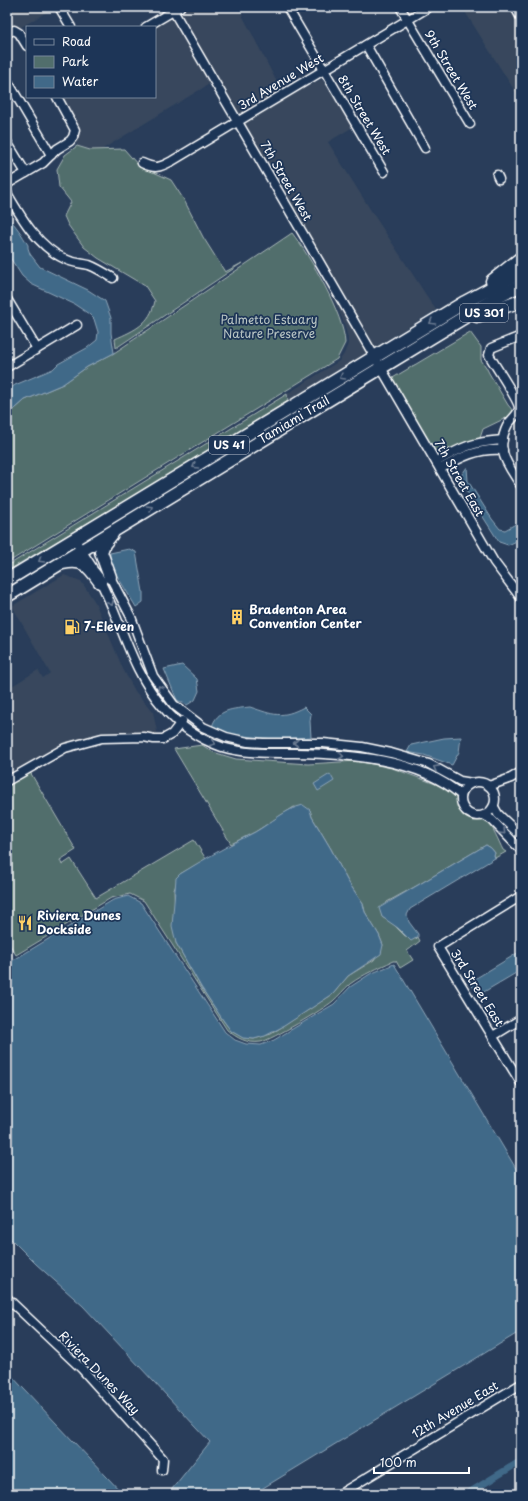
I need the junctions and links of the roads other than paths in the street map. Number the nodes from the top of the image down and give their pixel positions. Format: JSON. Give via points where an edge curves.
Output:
{"nodes":[{"id":1,"x":59,"y":7,"type":"edge"},
{"id":2,"x":287,"y":7,"type":"edge"},
{"id":3,"x":400,"y":7,"type":"edge"},
{"id":4,"x":429,"y":7,"type":"edge"},
{"id":5,"x":515,"y":7,"type":"edge"},
{"id":6,"x":175,"y":8,"type":"edge"},
{"id":7,"x":521,"y":18,"type":"edge"},
{"id":8,"x":408,"y":20,"type":"junction"},
{"id":9,"x":70,"y":26,"type":"edge"},
{"id":10,"x":148,"y":26,"type":"edge"},
{"id":11,"x":7,"y":32,"type":"edge"},
{"id":12,"x":26,"y":44,"type":"edge"},
{"id":13,"x":366,"y":45,"type":"junction"},
{"id":14,"x":323,"y":70,"type":"junction"},
{"id":15,"x":7,"y":80,"type":"edge"},
{"id":16,"x":26,"y":98,"type":"edge"},
{"id":17,"x":58,"y":98,"type":"edge"},
{"id":18,"x":20,"y":102,"type":"junction"},
{"id":19,"x":237,"y":122,"type":"junction"},
{"id":20,"x":470,"y":124,"type":"dead end"},
{"id":21,"x":7,"y":142,"type":"edge"},
{"id":22,"x":425,"y":148,"type":"dead end"},
{"id":23,"x":51,"y":155,"type":"junction"},
{"id":24,"x":142,"y":163,"type":"dead end"},
{"id":25,"x":384,"y":172,"type":"dead end"},
{"id":26,"x":26,"y":174,"type":"junction"},
{"id":27,"x":7,"y":184,"type":"edge"},
{"id":28,"x":7,"y":193,"type":"edge"},
{"id":29,"x":521,"y":258,"type":"edge"},
{"id":30,"x":521,"y":272,"type":"edge"},
{"id":31,"x":113,"y":278,"type":"dead end"},
{"id":32,"x":521,"y":285,"type":"edge"},
{"id":33,"x":7,"y":299,"type":"edge"},
{"id":34,"x":521,"y":300,"type":"edge"},
{"id":35,"x":465,"y":302,"type":"junction"},
{"id":36,"x":77,"y":325,"type":"dead end"},
{"id":37,"x":448,"y":327,"type":"junction"},
{"id":38,"x":521,"y":336,"type":"edge"},
{"id":39,"x":36,"y":349,"type":"junction"},
{"id":40,"x":375,"y":357,"type":"junction"},
{"id":41,"x":7,"y":367,"type":"edge"},
{"id":42,"x":381,"y":368,"type":"junction"},
{"id":43,"x":503,"y":440,"type":"junction"},
{"id":44,"x":484,"y":446,"type":"junction"},
{"id":45,"x":503,"y":450,"type":"junction"},
{"id":46,"x":438,"y":466,"type":"junction"},
{"id":47,"x":521,"y":486,"type":"edge"},
{"id":48,"x":117,"y":528,"type":"junction"},
{"id":49,"x":79,"y":537,"type":"junction"},
{"id":50,"x":85,"y":547,"type":"junction"},
{"id":51,"x":58,"y":564,"type":"junction"},
{"id":52,"x":105,"y":579,"type":"junction"},
{"id":53,"x":7,"y":580,"type":"edge"},
{"id":54,"x":7,"y":596,"type":"edge"},
{"id":55,"x":521,"y":598,"type":"edge"},
{"id":56,"x":187,"y":716,"type":"junction"},
{"id":57,"x":179,"y":723,"type":"junction"},
{"id":58,"x":323,"y":743,"type":"junction"},
{"id":59,"x":318,"y":754,"type":"junction"},
{"id":60,"x":521,"y":772,"type":"edge"},
{"id":61,"x":511,"y":778,"type":"junction"},
{"id":62,"x":7,"y":781,"type":"edge"},
{"id":63,"x":472,"y":783,"type":"junction"},
{"id":64,"x":489,"y":786,"type":"junction"},
{"id":65,"x":461,"y":795,"type":"junction"},
{"id":66,"x":495,"y":795,"type":"junction"},
{"id":67,"x":494,"y":807,"type":"junction"},
{"id":68,"x":484,"y":815,"type":"junction"},
{"id":69,"x":521,"y":836,"type":"edge"},
{"id":70,"x":521,"y":850,"type":"edge"},
{"id":71,"x":521,"y":896,"type":"edge"},
{"id":72,"x":521,"y":1019,"type":"edge"},
{"id":73,"x":493,"y":1036,"type":"junction"},
{"id":74,"x":521,"y":1083,"type":"edge"},
{"id":75,"x":7,"y":1298,"type":"edge"},
{"id":76,"x":521,"y":1384,"type":"edge"},
{"id":77,"x":162,"y":1470,"type":"dead end"},
{"id":78,"x":340,"y":1494,"type":"edge"}],
"edges":[{"from":1,"to":9,"type":"street"},
{"from":2,"to":14,"type":"street","name":"8th Street West"},
{"from":3,"to":8,"type":"street","name":"9th Street West"},
{"from":4,"to":8,"type":"street","name":"3rd Avenue West"},
{"from":5,"to":7,"type":"street"},
{"from":6,"to":10,"type":"street"},
{"from":6,"to":19,"type":"street","name":"7th Street West"},
{"from":8,"to":13,"type":"street","name":"3rd Avenue West"},
{"from":8,"to":20,"type":"street","name":"9th Street West"},
{"from":11,"to":12,"type":"street","via":[[17,30]]},
{"from":13,"to":14,"type":"street","name":"3rd Avenue West"},
{"from":13,"to":22,"type":"street"},
{"from":14,"to":19,"type":"street","name":"3rd Avenue West"},
{"from":14,"to":25,"type":"street","name":"8th Street West"},
{"from":15,"to":18,"type":"street"},
{"from":16,"to":18,"type":"street"},
{"from":17,"to":23,"type":"street","via":[[75,134]]},
{"from":18,"to":23,"type":"street"},
{"from":19,"to":24,"type":"street","name":"3rd Avenue West","via":[[163,166],[152,168]]},
{"from":19,"to":40,"type":"street","name":"7th Street West"},
{"from":21,"to":26,"type":"street"},
{"from":23,"to":26,"type":"street"},
{"from":26,"to":27,"type":"street"},
{"from":28,"to":31,"type":"street","via":[[42,243],[66,260],[88,265]]},
{"from":29,"to":35,"type":"highway","number":"US 301"},
{"from":30,"to":35,"type":"highway","name":"Tamiami Trail","number":"US 41"},
{"from":32,"to":37,"type":"highway","name":"Tamiami Trail","number":"US 41"},
{"from":33,"to":39,"type":"street"},
{"from":34,"to":37,"type":"highway","number":"US 301"},
{"from":35,"to":40,"type":"highway","name":"Tamiami Trail","number":"US 41","one_way":true},
{"from":36,"to":39,"type":"street"},
{"from":37,"to":42,"type":"highway","name":"Tamiami Trail","number":"US 41"},
{"from":38,"to":43,"type":"street","via":[[491,348],[489,355],[519,407],[508,425]]},
{"from":39,"to":41,"type":"street"},
{"from":40,"to":42,"type":"street","name":"7th Street West"},
{"from":40,"to":49,"type":"highway","name":"Tamiami Trail","number":"US 41","one_way":true},
{"from":42,"to":46,"type":"street","name":"7th Street East"},
{"from":48,"to":42,"type":"highway","name":"Tamiami Trail","number":"US 41","one_way":true},
{"from":43,"to":44,"type":"street"},
{"from":43,"to":45,"type":"street"},
{"from":44,"to":45,"type":"street"},
{"from":44,"to":46,"type":"street","via":[[461,452]]},
{"from":45,"to":47,"type":"street","via":[[502,456]]},
{"from":46,"to":55,"type":"street","name":"7th Street East","via":[[494,562]]},
{"from":48,"to":50,"type":"highway","name":"Tamiami Trail","number":"US 41"},
{"from":48,"to":52,"type":"highway","via":[[107,539],[101,552]]},
{"from":49,"to":50,"type":"street"},
{"from":49,"to":53,"type":"highway","name":"Tamiami Trail","number":"US 41","one_way":true},
{"from":50,"to":51,"type":"highway","name":"Tamiami Trail","number":"US 41"},
{"from":50,"to":52,"type":"street"},
{"from":51,"to":52,"type":"highway","via":[[79,562]]},
{"from":51,"to":54,"type":"highway","name":"Tamiami Trail","number":"US 41"},
{"from":56,"to":52,"type":"street","one_way":true,"via":[[174,705],[153,676],[131,617]]},
{"from":52,"to":57,"type":"street","one_way":true,"via":[[112,604],[145,682],[161,705]]},
{"from":56,"to":57,"type":"street"},
{"from":58,"to":56,"type":"street","one_way":true,"via":[[262,743],[240,740],[211,731]]},
{"from":57,"to":59,"type":"street","one_way":true,"via":[[201,738],[230,749],[256,753]]},
{"from":57,"to":62,"type":"street","via":[[172,734],[163,739],[102,738],[65,748]]},
{"from":58,"to":59,"type":"street"},
{"from":63,"to":58,"type":"street","one_way":true,"via":[[460,781],[429,764],[407,757],[362,747]]},
{"from":59,"to":65,"type":"street","one_way":true,"via":[[362,758],[402,766],[431,776],[449,785]]},
{"from":60,"to":61,"type":"street"},
{"from":61,"to":64,"type":"street"},
{"from":61,"to":66,"type":"street"},
{"from":63,"to":64,"type":"street","via":[[481,782]]},
{"from":63,"to":65,"type":"street"},
{"from":64,"to":66,"type":"street"},
{"from":65,"to":68,"type":"street","via":[[462,805],[469,814]]},
{"from":66,"to":67,"type":"street"},
{"from":67,"to":68,"type":"street"},
{"from":67,"to":69,"type":"street"},
{"from":68,"to":70,"type":"street","one_way":true},
{"from":71,"to":73,"type":"street","name":"3rd Street East","via":[[438,947]]},
{"from":72,"to":73,"type":"street"},
{"from":73,"to":74,"type":"street","name":"3rd Street East"},
{"from":75,"to":77,"type":"street","name":"Riviera Dunes Way","via":[[82,1369],[162,1459]]},
{"from":76,"to":78,"type":"street","name":"12th Avenue East"}]}
